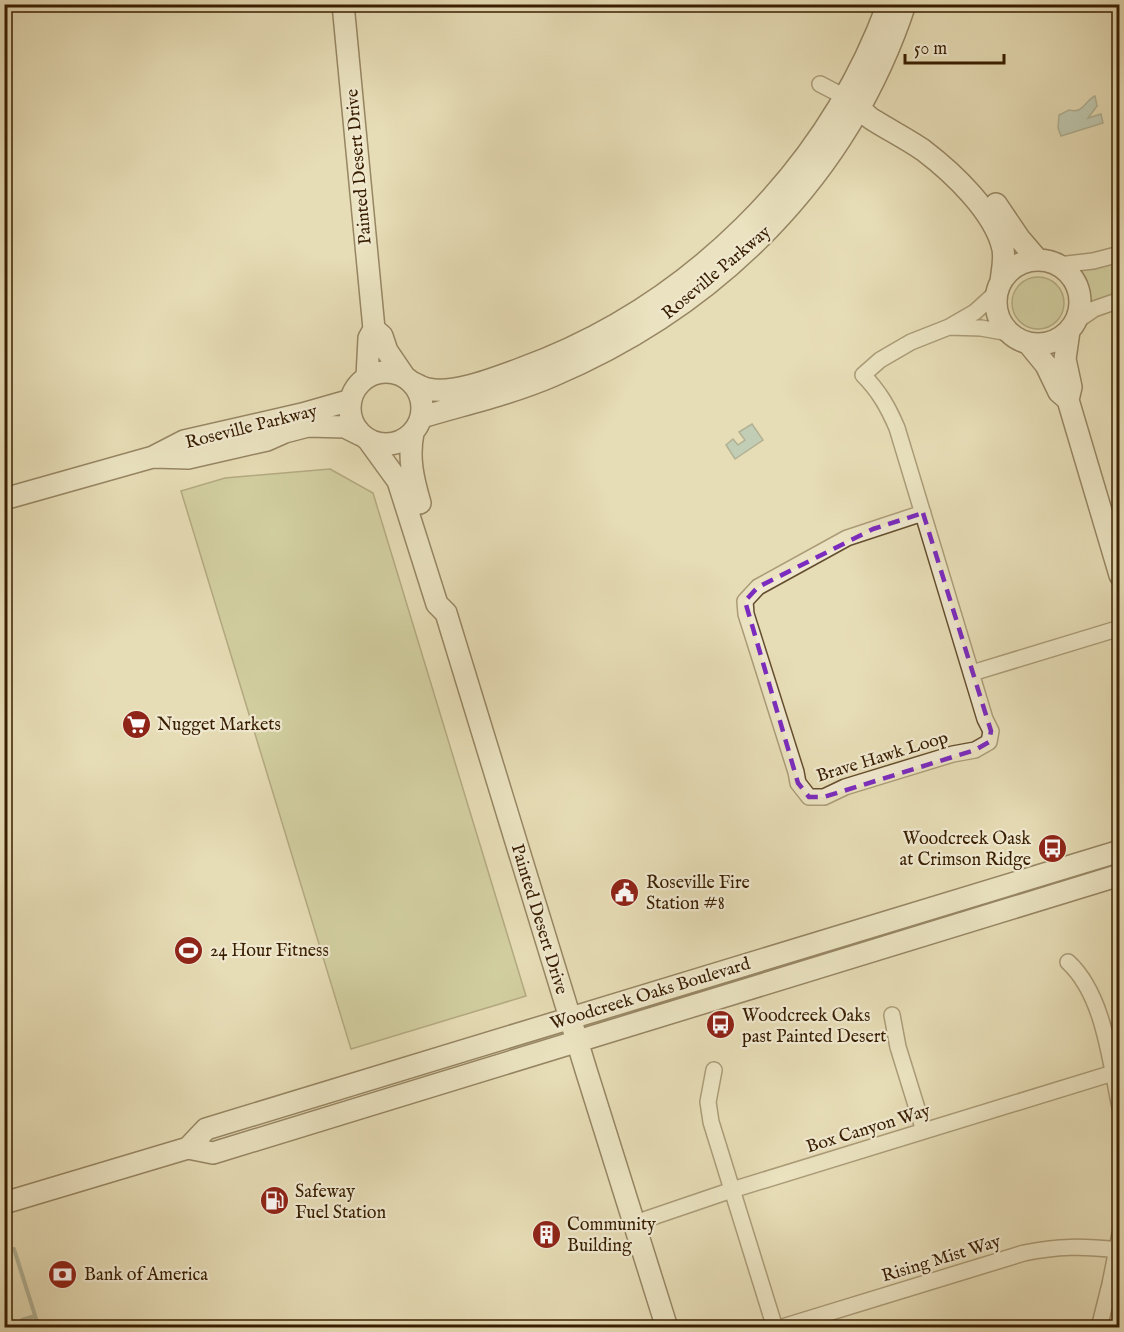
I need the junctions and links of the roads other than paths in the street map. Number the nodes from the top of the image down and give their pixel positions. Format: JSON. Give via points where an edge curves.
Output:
{"nodes":[{"id":1,"x":343,"y":4,"type":"edge"},
{"id":2,"x":888,"y":4,"type":"edge"},
{"id":3,"x":905,"y":4,"type":"edge"},
{"id":4,"x":820,"y":84,"type":"dead end"},
{"id":5,"x":853,"y":102,"type":"junction"},
{"id":6,"x":1119,"y":254,"type":"edge"},
{"id":7,"x":1037,"y":260,"type":"junction"},
{"id":8,"x":1058,"y":265,"type":"junction"},
{"id":9,"x":999,"y":287,"type":"junction"},
{"id":10,"x":1119,"y":300,"type":"edge"},
{"id":11,"x":949,"y":327,"type":"junction"},
{"id":12,"x":1072,"y":327,"type":"junction"},
{"id":13,"x":374,"y":328,"type":"junction"},
{"id":14,"x":1009,"y":333,"type":"junction"},
{"id":15,"x":1028,"y":343,"type":"junction"},
{"id":16,"x":367,"y":377,"type":"junction"},
{"id":17,"x":407,"y":379,"type":"junction"},
{"id":18,"x":351,"y":400,"type":"junction"},
{"id":19,"x":1068,"y":400,"type":"junction"},
{"id":20,"x":417,"y":425,"type":"junction"},
{"id":21,"x":370,"y":443,"type":"junction"},
{"id":22,"x":153,"y":457,"type":"junction"},
{"id":23,"x":4,"y":499,"type":"edge"},
{"id":24,"x":923,"y":513,"type":"junction"},
{"id":25,"x":1119,"y":575,"type":"edge"},
{"id":26,"x":446,"y":613,"type":"junction"},
{"id":27,"x":1119,"y":628,"type":"edge"},
{"id":28,"x":972,"y":673,"type":"junction"},
{"id":29,"x":1119,"y":851,"type":"edge"},
{"id":30,"x":1119,"y":875,"type":"edge"},
{"id":31,"x":1068,"y":962,"type":"dead end"},
{"id":32,"x":892,"y":1015,"type":"dead end"},
{"id":33,"x":570,"y":1018,"type":"junction"},
{"id":34,"x":577,"y":1041,"type":"junction"},
{"id":35,"x":714,"y":1070,"type":"dead end"},
{"id":36,"x":1113,"y":1073,"type":"junction"},
{"id":37,"x":1119,"y":1107,"type":"edge"},
{"id":38,"x":924,"y":1131,"type":"junction"},
{"id":39,"x":189,"y":1148,"type":"junction"},
{"id":40,"x":732,"y":1190,"type":"junction"},
{"id":41,"x":4,"y":1203,"type":"edge"},
{"id":42,"x":635,"y":1223,"type":"junction"},
{"id":43,"x":1119,"y":1234,"type":"edge"},
{"id":44,"x":1118,"y":1250,"type":"junction"},
{"id":45,"x":667,"y":1328,"type":"edge"},
{"id":46,"x":777,"y":1328,"type":"edge"},
{"id":47,"x":1099,"y":1328,"type":"edge"}],
"edges":[{"from":1,"to":13,"type":"street","name":"Painted Desert Drive"},
{"from":2,"to":5,"type":"street","name":"Roseville Parkway"},
{"from":3,"to":5,"type":"street","name":"Roseville Parkway","via":[[890,45]]},
{"from":4,"to":5,"type":"street"},
{"from":5,"to":7,"type":"street","via":[[877,107],[907,124],[961,164]]},
{"from":5,"to":9,"type":"street","via":[[872,120],[930,156],[987,212],[1004,260]]},
{"from":5,"to":17,"type":"street","name":"Roseville Parkway","via":[[741,232],[672,289],[627,319],[540,361],[473,384],[441,391],[426,389]]},
{"from":5,"to":20,"type":"street","name":"Roseville Parkway","via":[[846,131],[776,222],[685,303],[628,339],[549,378]]},
{"from":6,"to":8,"type":"street"},
{"from":7,"to":8,"type":"street"},
{"from":7,"to":9,"type":"street","via":[[1016,266]]},
{"from":8,"to":12,"type":"street","via":[[1067,271],[1079,290],[1080,312]]},
{"from":9,"to":11,"type":"street","via":[[975,312]]},
{"from":9,"to":14,"type":"street","via":[[998,314]]},
{"from":10,"to":12,"type":"street","via":[[1094,309]]},
{"from":11,"to":14,"type":"street"},
{"from":11,"to":24,"type":"street","name":"Brave Hawk Loop","via":[[911,342],[863,375],[887,405]]},
{"from":12,"to":15,"type":"street","via":[[1050,343]]},
{"from":12,"to":19,"type":"street","via":[[1065,359],[1071,387]]},
{"from":13,"to":16,"type":"street","name":"Painted Desert Drive","via":[[369,338]]},
{"from":13,"to":17,"type":"street","name":"Painted Desert Drive"},
{"from":14,"to":15,"type":"street"},
{"from":15,"to":19,"type":"street"},
{"from":16,"to":17,"type":"street","via":[[385,372]]},
{"from":16,"to":18,"type":"street"},
{"from":17,"to":20,"type":"street","via":[[421,398]]},
{"from":18,"to":21,"type":"street","via":[[352,419]]},
{"from":18,"to":22,"type":"street","name":"Roseville Parkway","via":[[184,441]]},
{"from":19,"to":25,"type":"street"},
{"from":20,"to":21,"type":"street","via":[[397,443]]},
{"from":20,"to":26,"type":"street","name":"Painted Desert Drive","via":[[410,448],[413,479],[450,600]]},
{"from":21,"to":22,"type":"street","name":"Roseville Parkway","via":[[345,427],[308,426],[188,458]]},
{"from":21,"to":26,"type":"street","name":"Painted Desert Drive","via":[[399,481],[437,604]]},
{"from":22,"to":23,"type":"street","name":"Roseville Parkway"},
{"from":24,"to":28,"type":"street","name":"Brave Hawk Loop"},
{"from":24,"to":28,"type":"street","name":"Brave Hawk Loop","via":[[847,538],[758,587],[745,601],[798,783],[809,797],[824,797],[845,787],[975,750],[989,742],[992,731]]},
{"from":26,"to":33,"type":"street","name":"Painted Desert Drive"},
{"from":27,"to":28,"type":"street"},
{"from":29,"to":33,"type":"street","name":"Woodcreek Oaks Boulevard"},
{"from":30,"to":34,"type":"street","name":"Woodcreek Oaks Boulevard"},
{"from":31,"to":36,"type":"street","via":[[1090,990]]},
{"from":32,"to":38,"type":"street"},
{"from":33,"to":34,"type":"street","name":"Painted Desert Drive"},
{"from":33,"to":39,"type":"street","name":"Woodcreek Oaks Boulevard","via":[[206,1129]]},
{"from":34,"to":39,"type":"street","name":"Woodcreek Oaks Boulevard","via":[[213,1153]]},
{"from":34,"to":42,"type":"street","name":"Painted Desert Drive"},
{"from":35,"to":40,"type":"street","via":[[708,1102],[711,1122]]},
{"from":36,"to":37,"type":"street"},
{"from":36,"to":38,"type":"street","name":"Box Canyon Way"},
{"from":38,"to":40,"type":"street","name":"Box Canyon Way"},
{"from":39,"to":41,"type":"street","name":"Woodcreek Oaks Boulevard"},
{"from":40,"to":42,"type":"street","name":"Box Canyon Way"},
{"from":40,"to":46,"type":"street"},
{"from":42,"to":45,"type":"street","name":"Painted Desert Drive"},
{"from":43,"to":44,"type":"street"},
{"from":44,"to":46,"type":"street","name":"Rising Mist Way","via":[[1054,1247],[1024,1253]]},
{"from":44,"to":47,"type":"street"}]}
